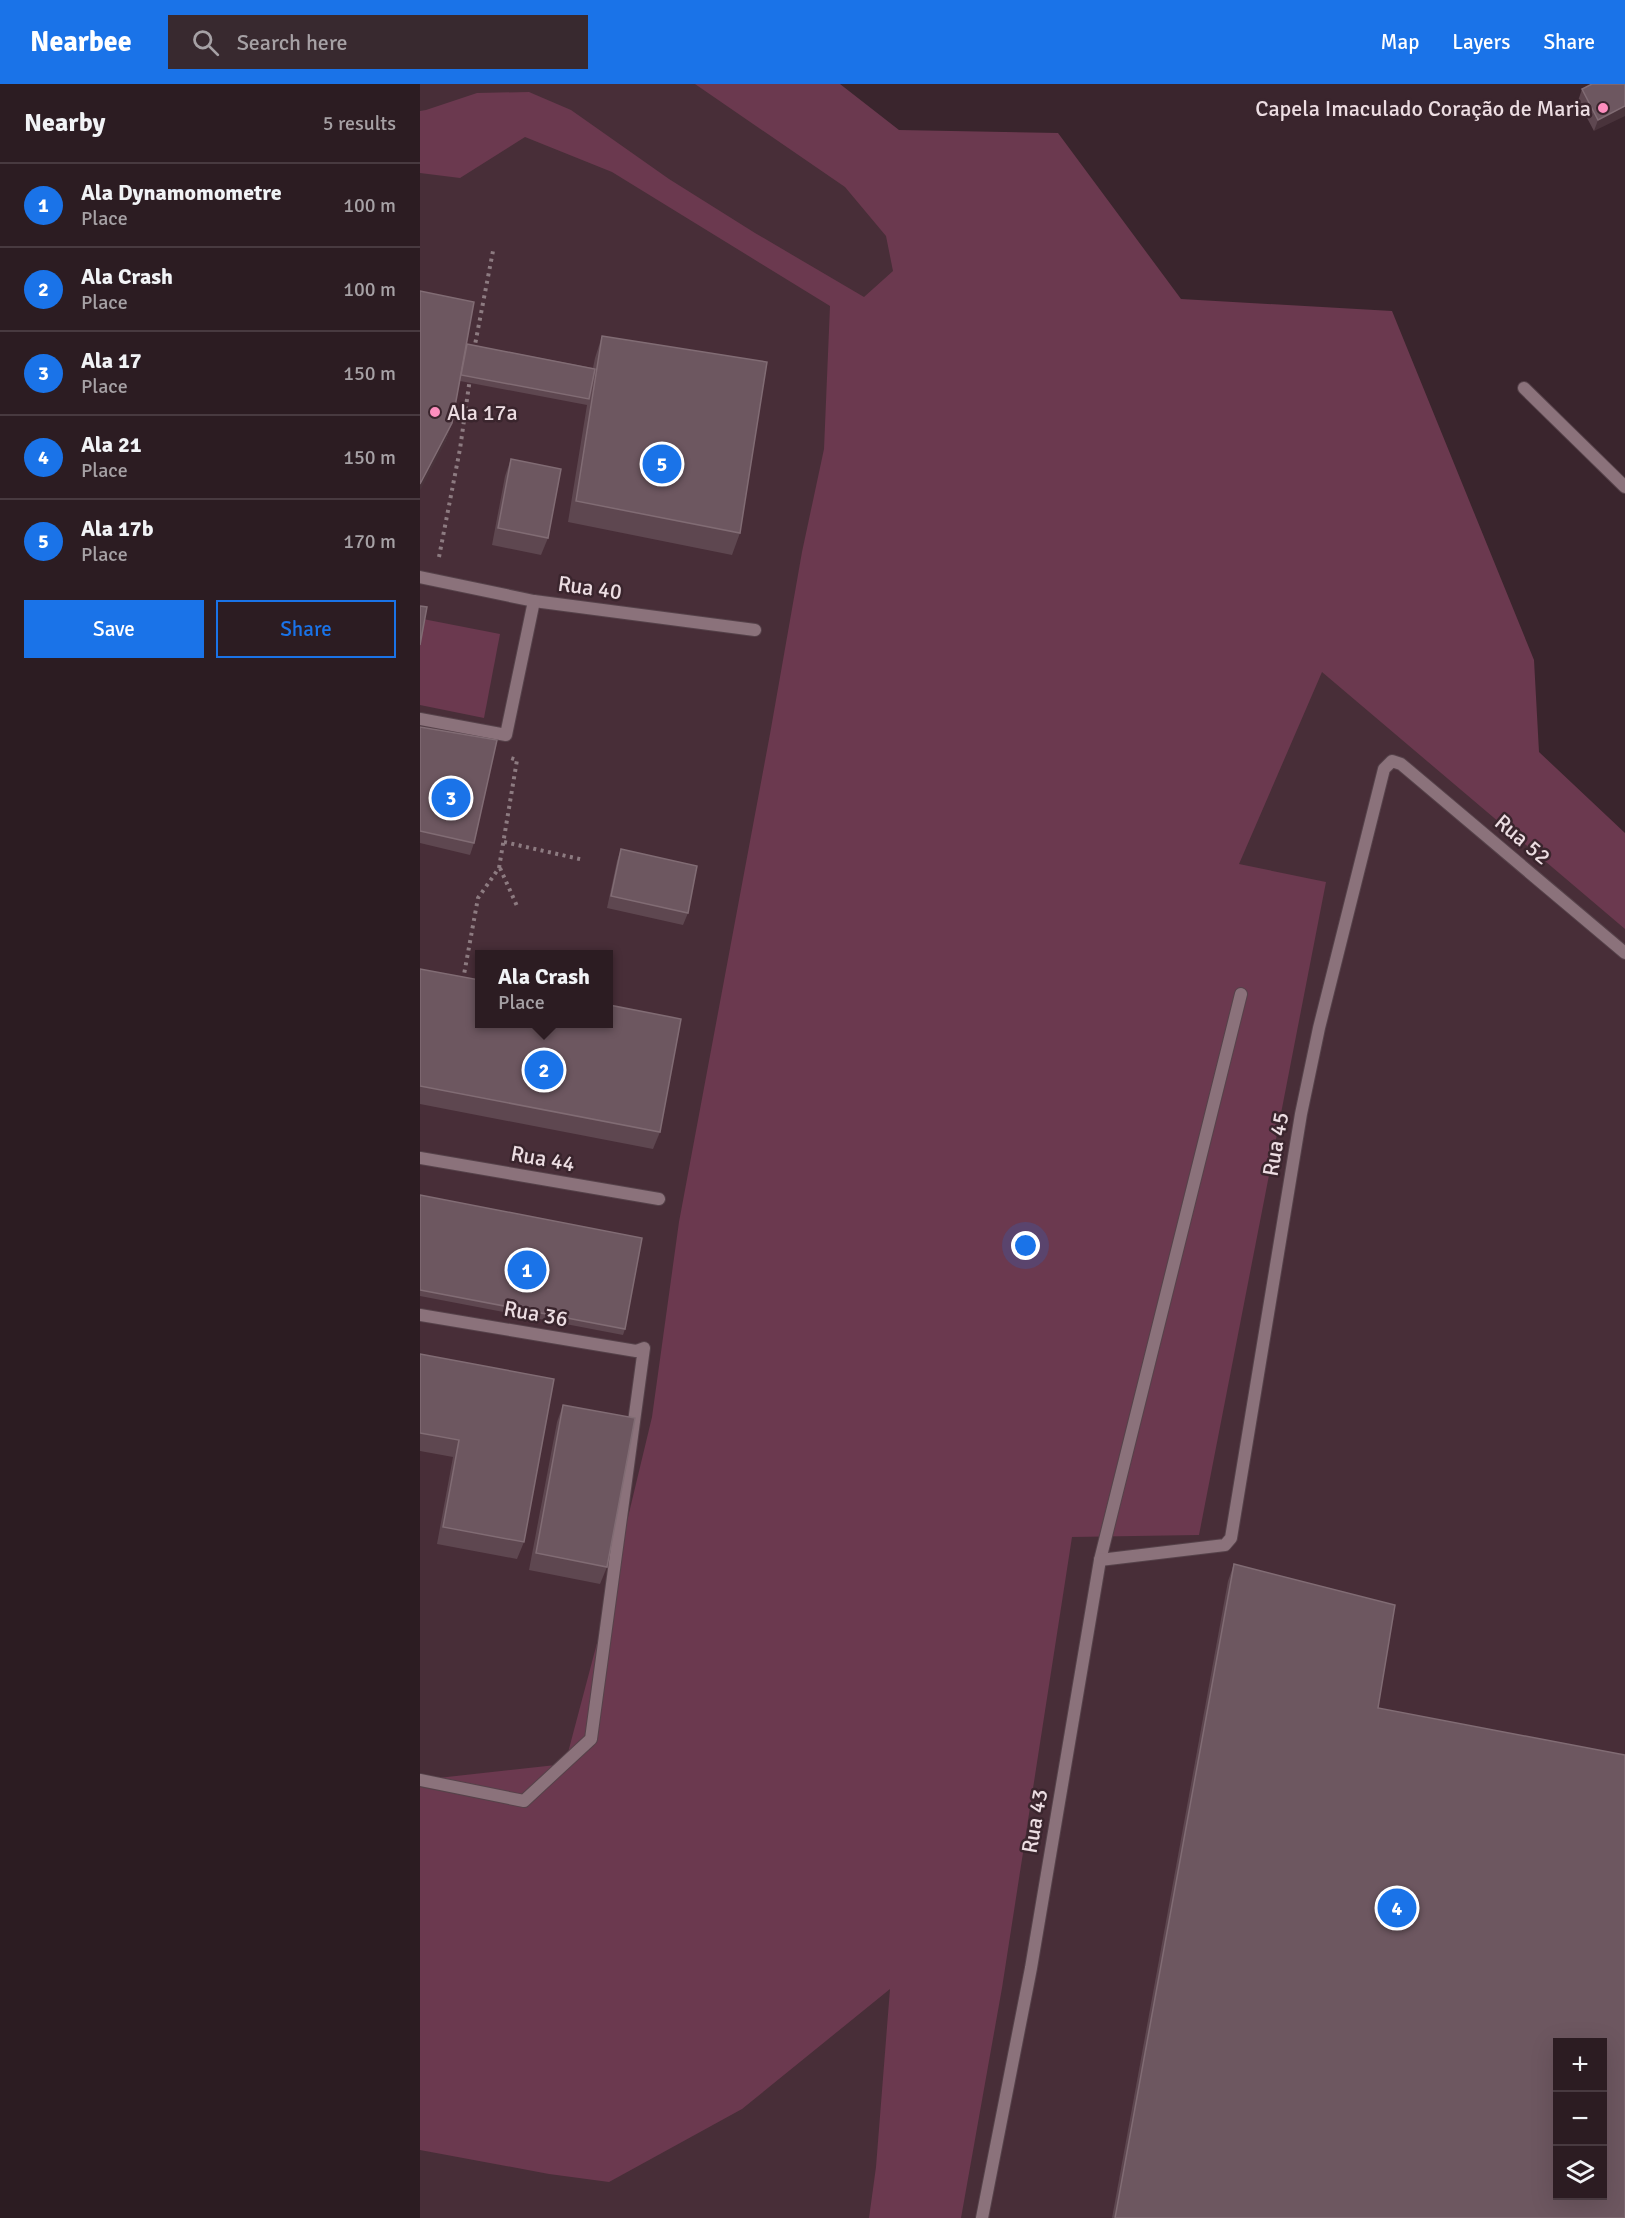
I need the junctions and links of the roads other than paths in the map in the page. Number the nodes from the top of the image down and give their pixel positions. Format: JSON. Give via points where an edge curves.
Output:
{"nodes":[{"id":1,"x":1524,"y":388,"type":"dead end"},
{"id":2,"x":1625,"y":488,"type":"edge"},
{"id":3,"x":420,"y":577,"type":"edge"},
{"id":4,"x":534,"y":600,"type":"junction"},
{"id":5,"x":755,"y":630,"type":"dead end"},
{"id":6,"x":420,"y":720,"type":"edge"},
{"id":7,"x":1392,"y":761,"type":"joint"},
{"id":8,"x":1625,"y":953,"type":"edge"},
{"id":9,"x":1241,"y":994,"type":"dead end"},
{"id":10,"x":420,"y":1158,"type":"edge"},
{"id":11,"x":659,"y":1199,"type":"dead end"},
{"id":12,"x":420,"y":1315,"type":"edge"},
{"id":13,"x":1100,"y":1560,"type":"junction"},
{"id":14,"x":420,"y":1780,"type":"edge"},
{"id":15,"x":982,"y":2218,"type":"edge"}],
"edges":[{"from":1,"to":2,"type":"street"},
{"from":3,"to":4,"type":"street","name":"Rua 40"},
{"from":4,"to":5,"type":"street","name":"Rua 40"},
{"from":4,"to":6,"type":"street","via":[[506,735]]},
{"from":7,"to":8,"type":"street","name":"Rua 52","via":[[1401,764]]},
{"from":7,"to":13,"type":"street","name":"Rua 45","via":[[1384,769],[1301,1114],[1231,1539],[1225,1545]]},
{"from":9,"to":13,"type":"street","name":"Rua 43"},
{"from":10,"to":11,"type":"street","name":"Rua 44"},
{"from":12,"to":14,"type":"street","name":"Rua 36","via":[[636,1351],[644,1348],[591,1739],[524,1801]]},
{"from":13,"to":15,"type":"street","name":"Rua 43","via":[[1031,1968]]}]}
